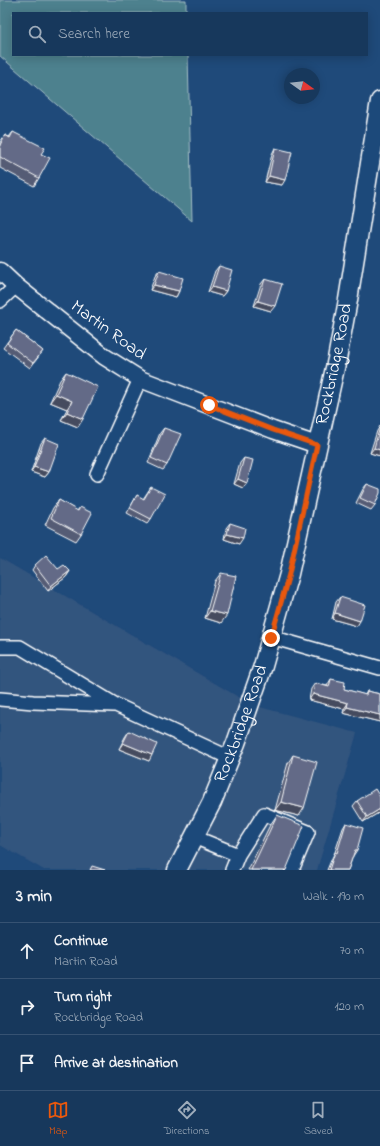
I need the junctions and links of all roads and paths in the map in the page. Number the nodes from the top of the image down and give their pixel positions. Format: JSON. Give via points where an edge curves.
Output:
{"nodes":[{"id":1,"x":380,"y":107,"type":"edge"},
{"id":2,"x":0,"y":271,"type":"edge"},
{"id":3,"x":16,"y":286,"type":"junction"},
{"id":4,"x":0,"y":301,"type":"edge"},
{"id":5,"x":140,"y":379,"type":"junction"},
{"id":6,"x":317,"y":445,"type":"junction"},
{"id":7,"x":97,"y":474,"type":"dead end"},
{"id":8,"x":271,"y":638,"type":"junction"},
{"id":9,"x":0,"y":647,"type":"edge"},
{"id":10,"x":380,"y":668,"type":"edge"},
{"id":11,"x":0,"y":699,"type":"edge"},
{"id":12,"x":116,"y":705,"type":"junction"},
{"id":13,"x":230,"y":758,"type":"junction"},
{"id":14,"x":194,"y":837,"type":"junction"},
{"id":15,"x":238,"y":855,"type":"junction"},
{"id":16,"x":177,"y":870,"type":"edge"},
{"id":17,"x":232,"y":870,"type":"edge"},
{"id":18,"x":292,"y":870,"type":"edge"}],
"edges":[{"from":1,"to":6,"type":"main road","name":"Rockbridge Road","via":[[348,300]]},
{"from":2,"to":3,"type":"street","name":"Martin Road"},
{"from":3,"to":4,"type":"street"},
{"from":3,"to":5,"type":"street","name":"Martin Road","via":[[105,357]]},
{"from":5,"to":6,"type":"street","name":"Martin Road"},
{"from":5,"to":7,"type":"street"},
{"from":6,"to":8,"type":"main road","name":"Rockbridge Road","via":[[289,574]]},
{"from":8,"to":10,"type":"street"},
{"from":8,"to":13,"type":"main road","name":"Rockbridge Road"},
{"from":9,"to":12,"type":"street","via":[[20,647]]},
{"from":11,"to":12,"type":"street"},
{"from":12,"to":13,"type":"street"},
{"from":13,"to":14,"type":"main road","name":"Rockbridge Road"},
{"from":14,"to":15,"type":"street"},
{"from":14,"to":16,"type":"main road","name":"Rockbridge Road"},
{"from":15,"to":17,"type":"street"},
{"from":15,"to":18,"type":"street","via":[[264,814],[308,832]]}]}
